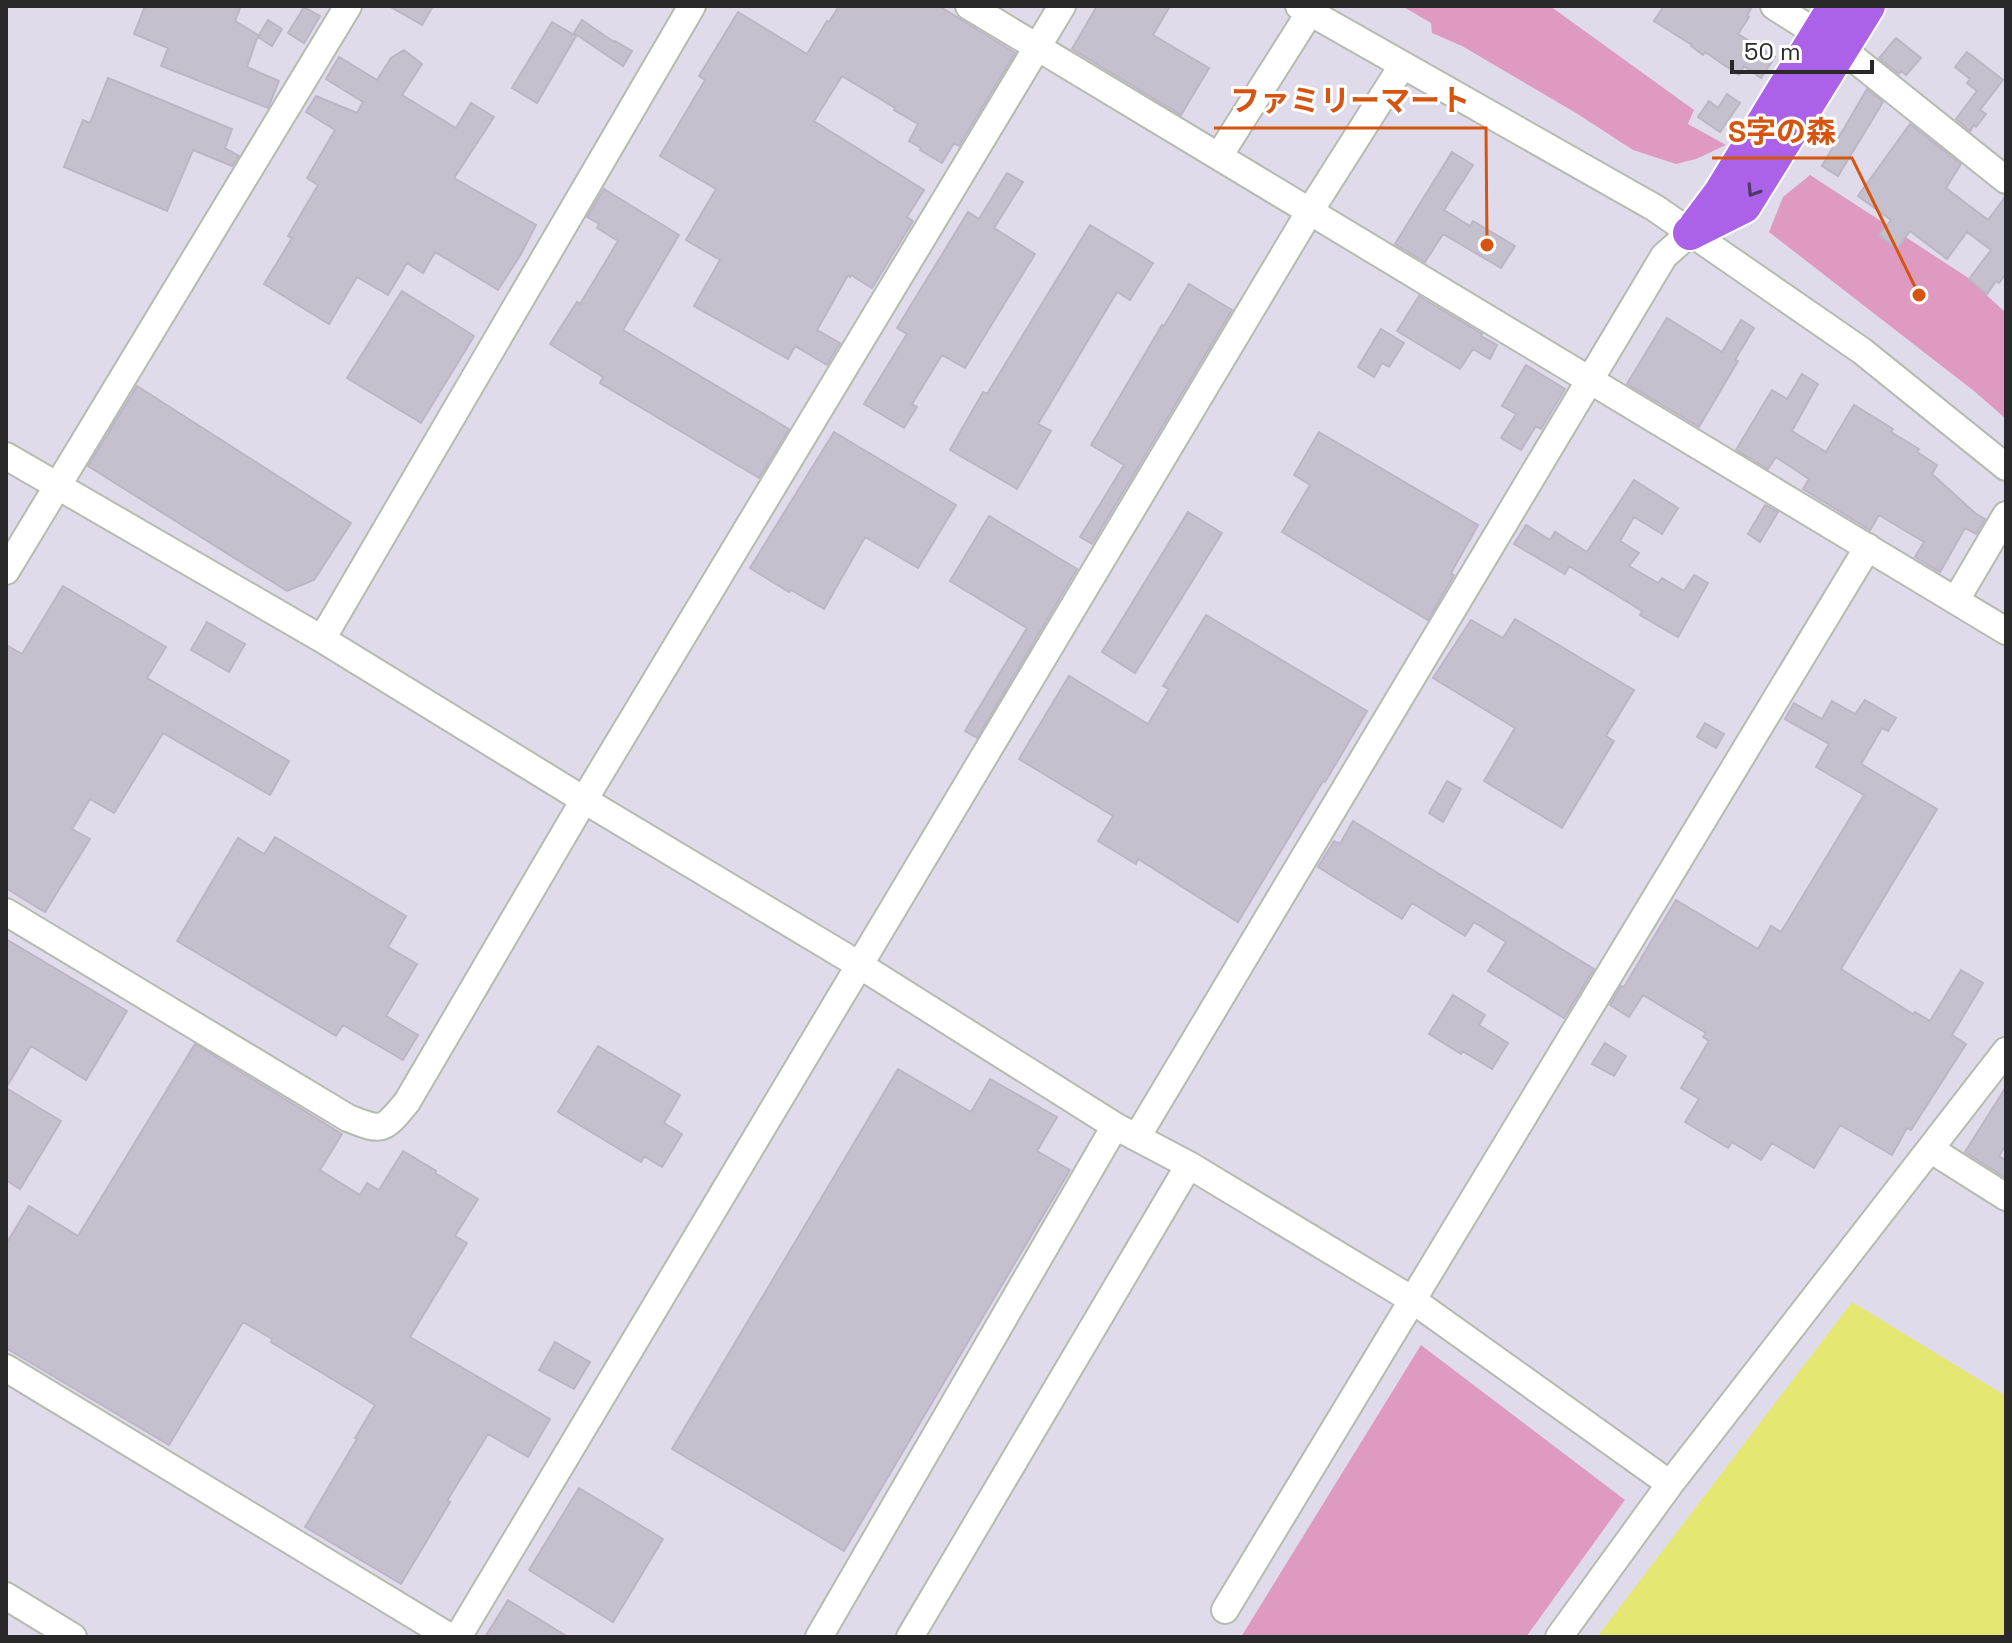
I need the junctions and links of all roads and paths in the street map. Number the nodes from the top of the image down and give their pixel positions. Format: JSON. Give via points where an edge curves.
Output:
{"nodes":[{"id":1,"x":348,"y":6,"type":"edge"},
{"id":2,"x":692,"y":6,"type":"edge"},
{"id":3,"x":969,"y":6,"type":"edge"},
{"id":4,"x":1062,"y":6,"type":"edge"},
{"id":5,"x":1774,"y":6,"type":"edge"},
{"id":6,"x":1868,"y":6,"type":"edge"},
{"id":7,"x":1304,"y":9,"type":"edge"},
{"id":8,"x":1831,"y":30,"type":"edge"},
{"id":9,"x":1037,"y":47,"type":"junction"},
{"id":10,"x":1402,"y":66,"type":"junction"},
{"id":11,"x":1219,"y":156,"type":"junction"},
{"id":12,"x":2006,"y":180,"type":"edge"},
{"id":13,"x":1310,"y":211,"type":"junction"},
{"id":14,"x":1690,"y":233,"type":"junction"},
{"id":15,"x":1591,"y":380,"type":"junction"},
{"id":16,"x":6,"y":456,"type":"edge"},
{"id":17,"x":2006,"y":467,"type":"edge"},
{"id":18,"x":58,"y":485,"type":"junction"},
{"id":19,"x":2006,"y":515,"type":"edge"},
{"id":20,"x":1868,"y":547,"type":"junction"},
{"id":21,"x":6,"y":571,"type":"edge"},
{"id":22,"x":1956,"y":600,"type":"junction"},
{"id":23,"x":2006,"y":631,"type":"edge"},
{"id":24,"x":322,"y":639,"type":"junction"},
{"id":25,"x":584,"y":800,"type":"junction"},
{"id":26,"x":6,"y":912,"type":"edge"},
{"id":27,"x":861,"y":966,"type":"junction"},
{"id":28,"x":2006,"y":1051,"type":"edge"},
{"id":29,"x":1126,"y":1132,"type":"junction"},
{"id":30,"x":1930,"y":1149,"type":"junction"},
{"id":31,"x":1189,"y":1165,"type":"junction"},
{"id":32,"x":2006,"y":1197,"type":"edge"},
{"id":33,"x":1411,"y":1299,"type":"junction"},
{"id":34,"x":6,"y":1368,"type":"edge"},
{"id":35,"x":1670,"y":1484,"type":"junction"},
{"id":36,"x":6,"y":1596,"type":"edge"},
{"id":37,"x":1225,"y":1610,"type":"dead end"},
{"id":38,"x":73,"y":1637,"type":"edge"},
{"id":39,"x":450,"y":1637,"type":"edge"},
{"id":40,"x":458,"y":1637,"type":"edge"},
{"id":41,"x":819,"y":1637,"type":"edge"},
{"id":42,"x":910,"y":1637,"type":"edge"},
{"id":43,"x":1559,"y":1637,"type":"edge"}],
"edges":[{"from":1,"to":18,"type":"street"},
{"from":2,"to":24,"type":"street"},
{"from":3,"to":9,"type":"street"},
{"from":4,"to":9,"type":"street"},
{"from":5,"to":8,"type":"street"},
{"from":6,"to":8,"type":"main road"},
{"from":7,"to":10,"type":"street"},
{"from":7,"to":11,"type":"street"},
{"from":8,"to":12,"type":"street"},
{"from":8,"to":14,"type":"main road","via":[[1744,206]]},
{"from":9,"to":11,"type":"street"},
{"from":9,"to":25,"type":"street"},
{"from":10,"to":13,"type":"street"},
{"from":10,"to":14,"type":"street","via":[[1655,208]]},
{"from":11,"to":13,"type":"street"},
{"from":13,"to":15,"type":"street"},
{"from":13,"to":27,"type":"street"},
{"from":14,"to":15,"type":"street","via":[[1664,256]]},
{"from":14,"to":17,"type":"street","via":[[1862,351]]},
{"from":15,"to":20,"type":"street"},
{"from":15,"to":29,"type":"street"},
{"from":16,"to":18,"type":"street"},
{"from":18,"to":21,"type":"street"},
{"from":18,"to":24,"type":"street"},
{"from":19,"to":22,"type":"street"},
{"from":20,"to":22,"type":"street"},
{"from":20,"to":33,"type":"street"},
{"from":22,"to":23,"type":"street"},
{"from":24,"to":25,"type":"street"},
{"from":25,"to":26,"type":"street","via":[[407,1102],[389,1124],[372,1128]]},
{"from":25,"to":27,"type":"street"},
{"from":27,"to":29,"type":"street"},
{"from":27,"to":40,"type":"street"},
{"from":28,"to":30,"type":"street"},
{"from":29,"to":31,"type":"street"},
{"from":29,"to":41,"type":"street"},
{"from":30,"to":32,"type":"street"},
{"from":30,"to":35,"type":"street"},
{"from":31,"to":33,"type":"street"},
{"from":31,"to":42,"type":"street"},
{"from":33,"to":35,"type":"street"},
{"from":33,"to":37,"type":"street"},
{"from":34,"to":39,"type":"street"},
{"from":35,"to":43,"type":"street"},
{"from":36,"to":38,"type":"street"}]}
